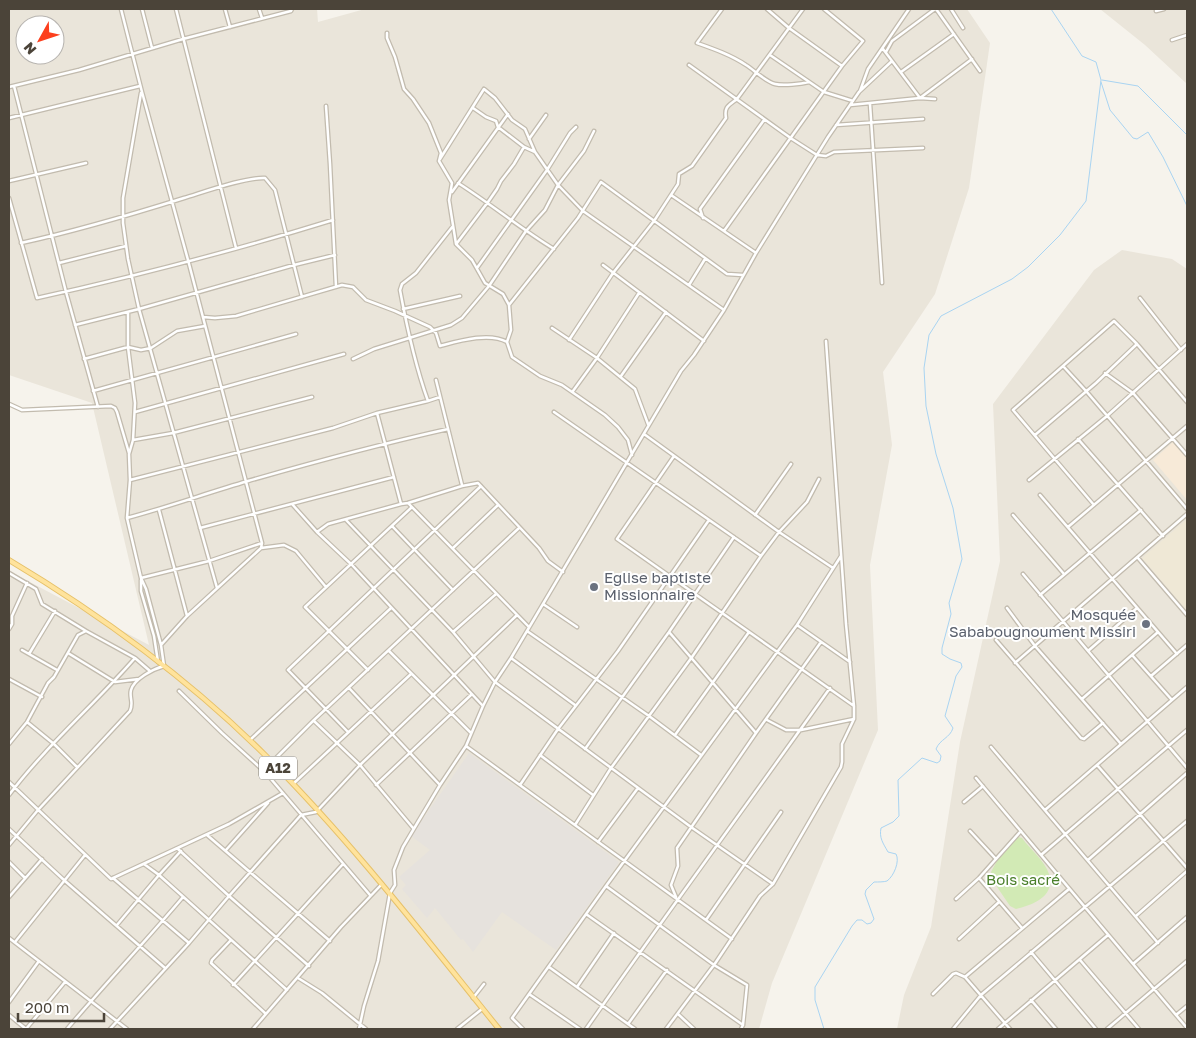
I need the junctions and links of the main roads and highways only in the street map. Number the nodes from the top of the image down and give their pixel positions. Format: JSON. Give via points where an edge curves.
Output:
{"nodes":[{"id":1,"x":9,"y":560,"type":"edge"},
{"id":2,"x":499,"y":1029,"type":"edge"}],
"edges":[{"from":1,"to":2,"type":"main road","number":"A12","via":[[55,587],[164,666],[250,740],[318,810],[390,893]]}]}
